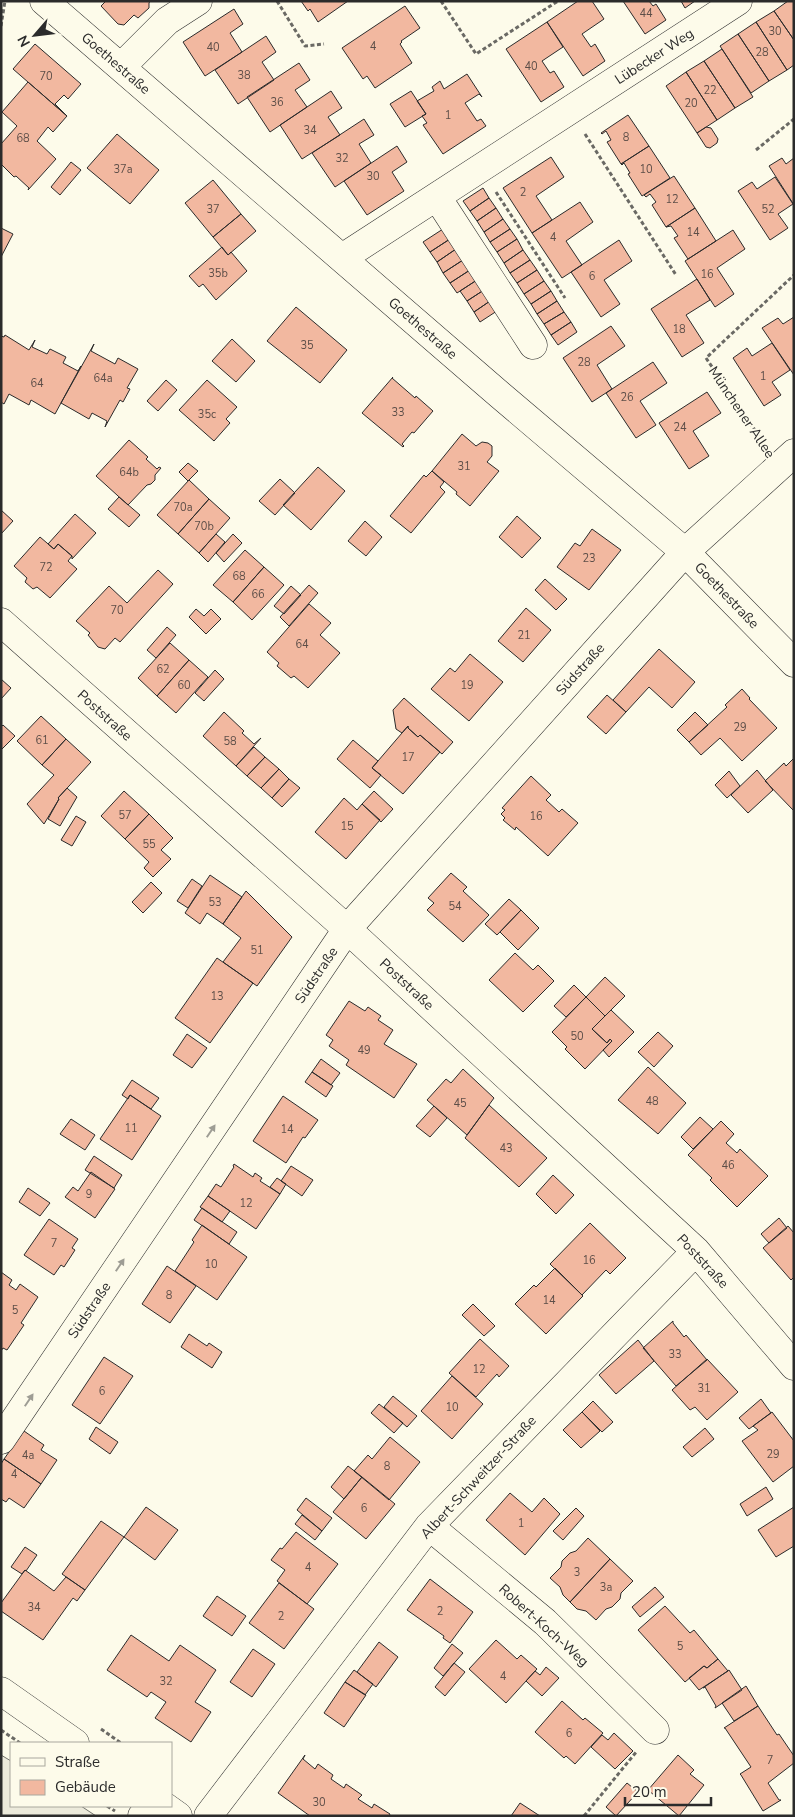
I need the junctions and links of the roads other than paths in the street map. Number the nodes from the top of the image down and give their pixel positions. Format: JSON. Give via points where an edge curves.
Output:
{"nodes":[{"id":1,"x":44,"y":1,"type":"edge"},
{"id":2,"x":198,"y":1,"type":"edge"},
{"id":3,"x":738,"y":1,"type":"edge"},
{"id":4,"x":121,"y":67,"type":"junction"},
{"id":5,"x":437,"y":197,"type":"junction"},
{"id":6,"x":342,"y":258,"type":"junction"},
{"id":7,"x":533,"y":345,"type":"dead end"},
{"id":8,"x":786,"y":460,"type":"edge"},
{"id":9,"x":685,"y":552,"type":"junction"},
{"id":10,"x":1,"y":622,"type":"edge"},
{"id":11,"x":794,"y":663,"type":"edge"},
{"id":12,"x":347,"y":929,"type":"junction"},
{"id":13,"x":696,"y":1251,"type":"junction"},
{"id":14,"x":794,"y":1366,"type":"edge"},
{"id":15,"x":1,"y":1440,"type":"edge"},
{"id":16,"x":429,"y":1526,"type":"junction"},
{"id":17,"x":1,"y":1691,"type":"edge"},
{"id":18,"x":655,"y":1730,"type":"road end"},
{"id":19,"x":74,"y":1742,"type":"edge"},
{"id":20,"x":165,"y":1807,"type":"edge"},
{"id":21,"x":178,"y":1816,"type":"edge"},
{"id":22,"x":208,"y":1816,"type":"edge"}],
"edges":[{"from":1,"to":4,"type":"street","name":"Goethestraße"},
{"from":2,"to":4,"type":"street","via":[[167,20]]},
{"from":3,"to":5,"type":"street","name":"Lübecker Weg"},
{"from":4,"to":6,"type":"street","name":"Goethestraße"},
{"from":5,"to":6,"type":"street","name":"Lübecker Weg"},
{"from":5,"to":7,"type":"street"},
{"from":6,"to":9,"type":"street","name":"Goethestraße"},
{"from":8,"to":9,"type":"street","name":"Münchener Allee"},
{"from":9,"to":11,"type":"street","name":"Goethestraße"},
{"from":9,"to":12,"type":"street","name":"Südstraße"},
{"from":10,"to":12,"type":"street","name":"Poststraße"},
{"from":12,"to":13,"type":"street","name":"Poststraße"},
{"from":15,"to":12,"type":"street","name":"Südstraße","one_way":true},
{"from":13,"to":14,"type":"street","name":"Poststraße"},
{"from":13,"to":16,"type":"street","name":"Albert-Schweitzer-Straße"},
{"from":16,"to":18,"type":"street","name":"Robert-Koch-Weg","via":[[545,1622]]},
{"from":16,"to":22,"type":"street","name":"Albert-Schweitzer-Straße"},
{"from":17,"to":19,"type":"street"},
{"from":20,"to":21,"type":"street"}]}
